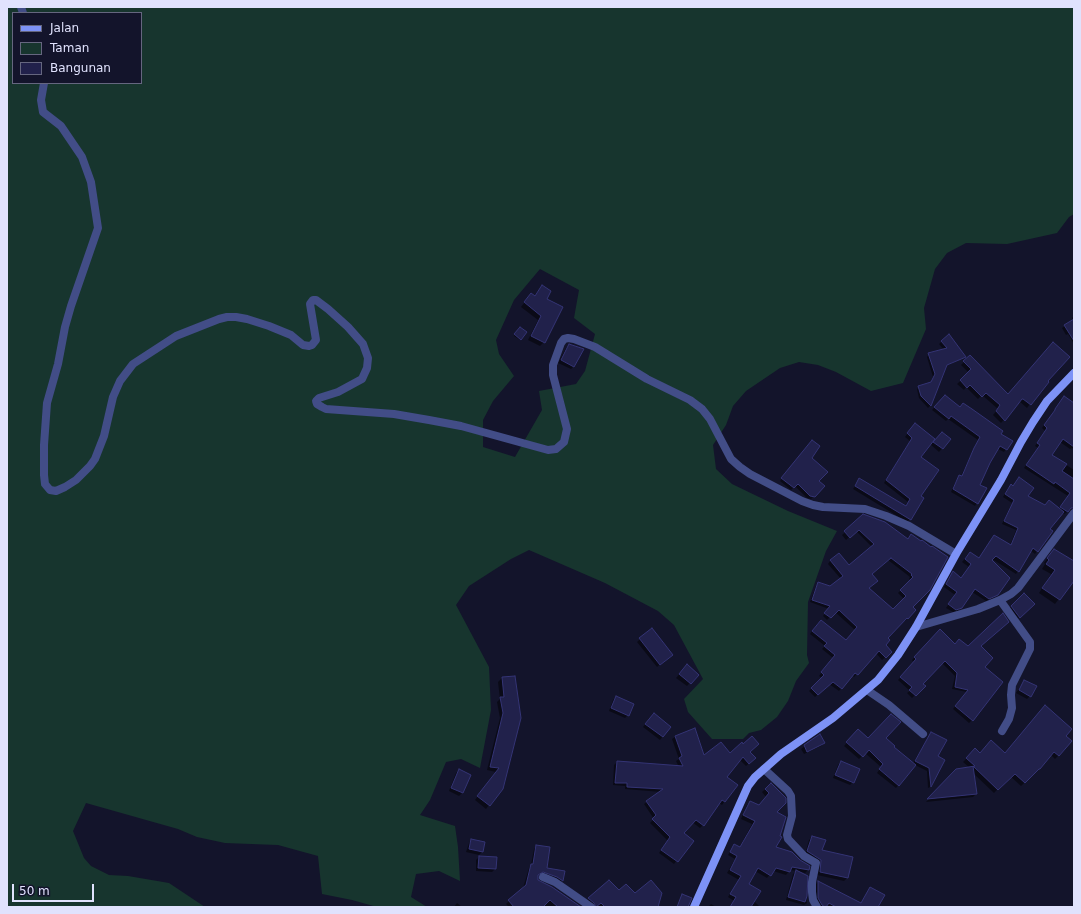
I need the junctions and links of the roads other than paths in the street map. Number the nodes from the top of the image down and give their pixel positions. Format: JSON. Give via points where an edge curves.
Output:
{"nodes":[{"id":1,"x":44,"y":84,"type":"edge"},
{"id":2,"x":1074,"y":373,"type":"edge"},
{"id":3,"x":1074,"y":513,"type":"edge"},
{"id":4,"x":956,"y":554,"type":"junction"},
{"id":5,"x":1000,"y":600,"type":"junction"},
{"id":6,"x":916,"y":627,"type":"junction"},
{"id":7,"x":867,"y":690,"type":"junction"},
{"id":8,"x":1002,"y":731,"type":"dead end"},
{"id":9,"x":923,"y":734,"type":"dead end"},
{"id":10,"x":764,"y":769,"type":"junction"},
{"id":11,"x":543,"y":877,"type":"dead end"},
{"id":12,"x":591,"y":907,"type":"edge"},
{"id":13,"x":694,"y":907,"type":"edge"},
{"id":14,"x":817,"y":907,"type":"edge"}],
"edges":[{"from":1,"to":4,"type":"street","via":[[41,100],[43,112],[61,126],[82,157],[91,182],[98,222],[96,236],[65,327],[47,403],[44,475],[45,484],[50,490],[56,491],[76,480],[95,459],[104,436],[113,398],[120,381],[133,364],[176,336],[227,317],[269,326],[295,337],[306,346],[312,345],[316,336],[310,304],[316,300],[348,327],[363,344],[368,358],[362,379],[316,401],[316,404],[326,409],[394,414],[429,420],[461,426],[548,450],[556,449],[564,442],[567,429],[553,375],[553,365],[564,339],[574,339],[595,347],[702,409],[732,459],[750,474],[813,505],[865,509],[886,516],[909,526]]},
{"from":2,"to":4,"type":"main road","via":[[1047,401],[1033,422]]},
{"from":3,"to":5,"type":"street","via":[[1018,588]]},
{"from":4,"to":6,"type":"main road"},
{"from":5,"to":6,"type":"street"},
{"from":5,"to":8,"type":"street","via":[[1030,642],[1030,649],[1012,684],[1012,708]]},
{"from":6,"to":7,"type":"main road","via":[[878,680]]},
{"from":7,"to":9,"type":"street"},
{"from":7,"to":10,"type":"main road"},
{"from":10,"to":13,"type":"main road","via":[[743,795]]},
{"from":10,"to":14,"type":"street","via":[[791,796],[792,816],[788,839],[804,856],[816,863],[812,892]]},
{"from":11,"to":12,"type":"street","via":[[555,882]]}]}
